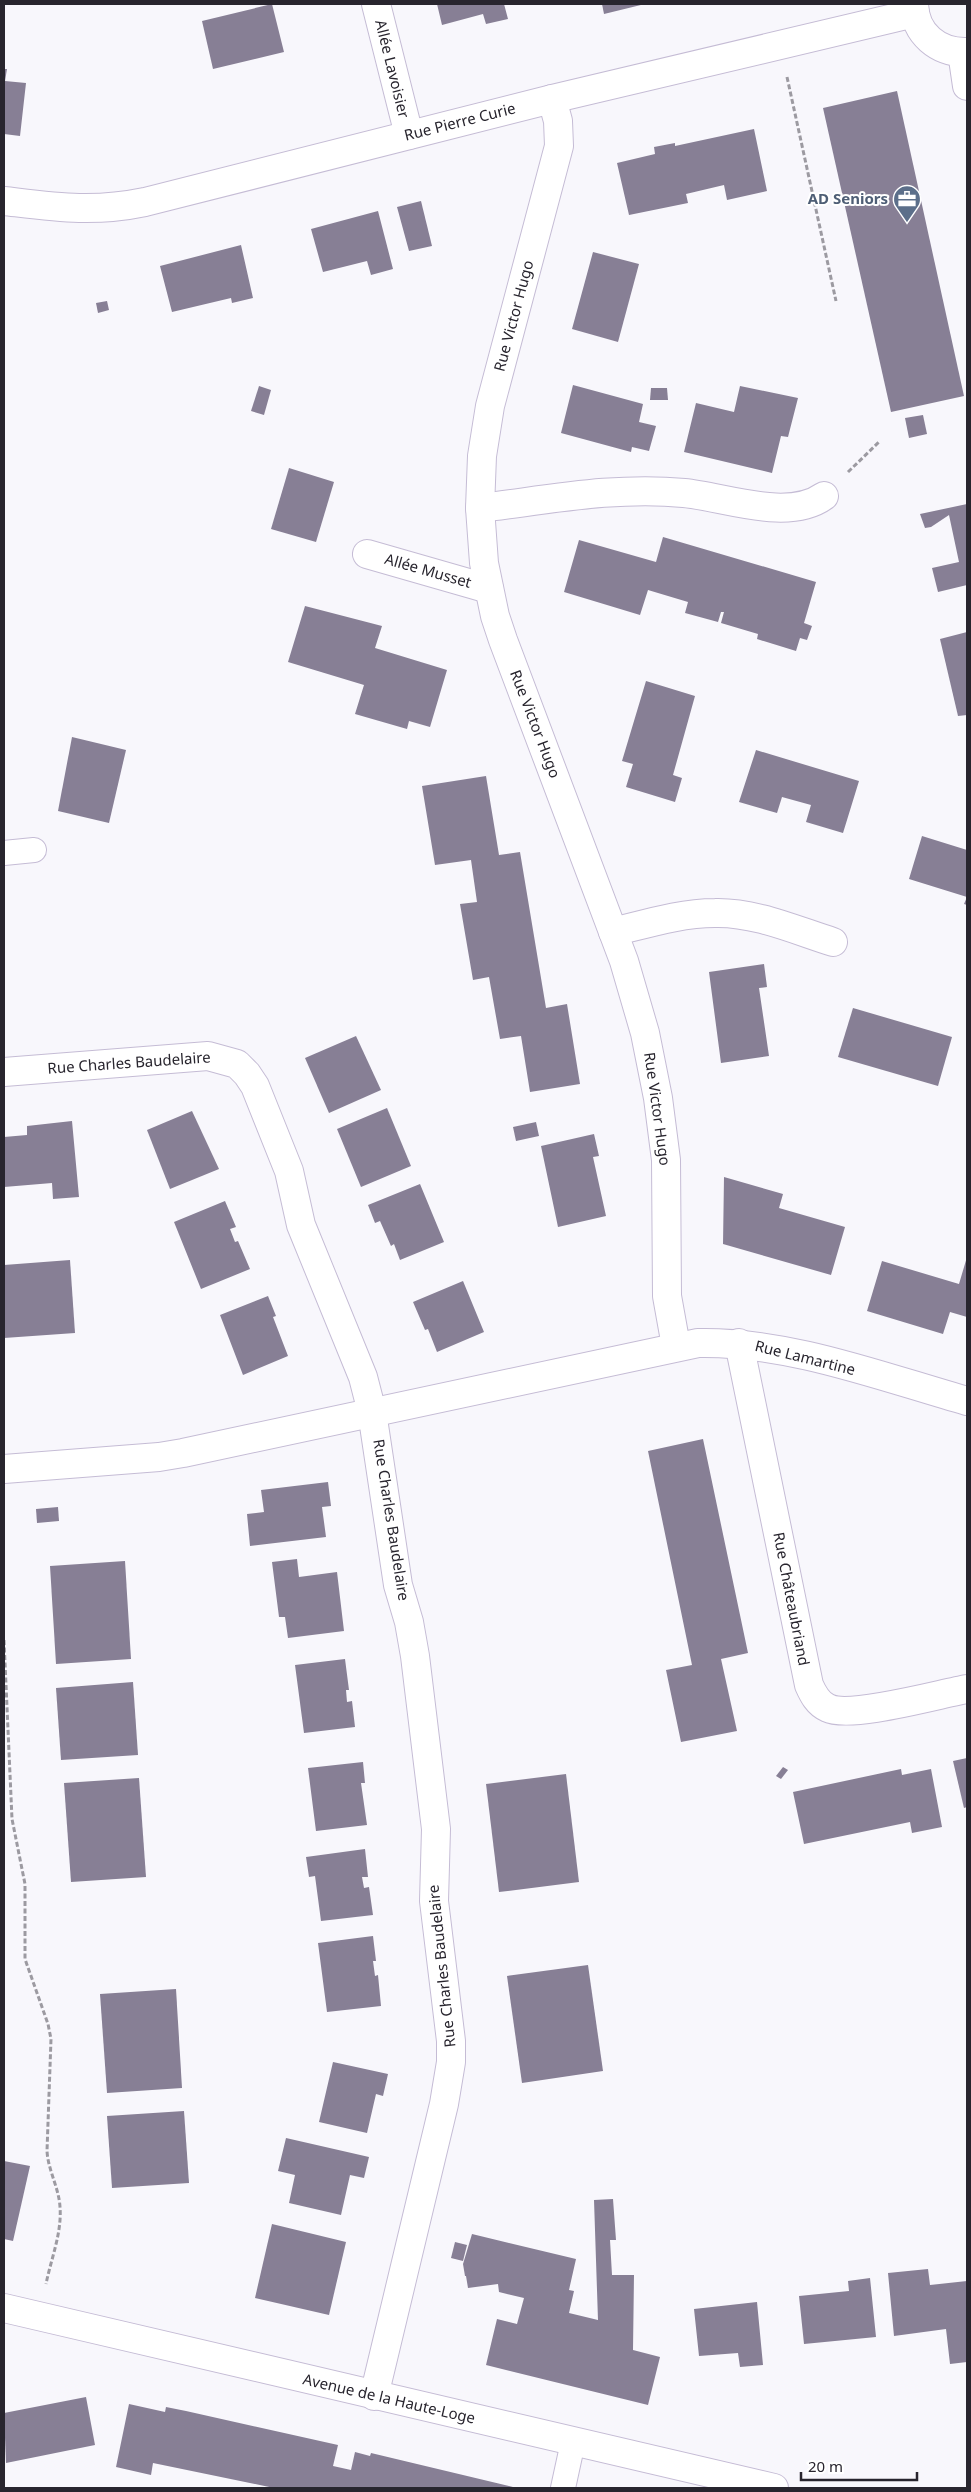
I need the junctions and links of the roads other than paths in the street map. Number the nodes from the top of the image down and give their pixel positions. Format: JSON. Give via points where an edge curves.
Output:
{"nodes":[{"id":1,"x":376,"y":4,"type":"edge"},
{"id":2,"x":914,"y":8,"type":"edge"},
{"id":3,"x":964,"y":52,"type":"edge"},
{"id":4,"x":967,"y":86,"type":"edge"},
{"id":5,"x":552,"y":99,"type":"junction"},
{"id":6,"x":409,"y":134,"type":"junction"},
{"id":7,"x":4,"y":201,"type":"edge"},
{"id":8,"x":824,"y":496,"type":"road end"},
{"id":9,"x":480,"y":508,"type":"junction"},
{"id":10,"x":367,"y":554,"type":"dead end"},
{"id":11,"x":489,"y":589,"type":"junction"},
{"id":12,"x":34,"y":850,"type":"dead end"},
{"id":13,"x":4,"y":853,"type":"edge"},
{"id":14,"x":613,"y":932,"type":"junction"},
{"id":15,"x":833,"y":942,"type":"dead end"},
{"id":16,"x":4,"y":1072,"type":"edge"},
{"id":17,"x":740,"y":1343,"type":"junction"},
{"id":18,"x":676,"y":1346,"type":"junction"},
{"id":19,"x":967,"y":1401,"type":"edge"},
{"id":20,"x":372,"y":1412,"type":"junction"},
{"id":21,"x":4,"y":1469,"type":"edge"},
{"id":22,"x":967,"y":1689,"type":"edge"},
{"id":23,"x":4,"y":2308,"type":"edge"},
{"id":24,"x":374,"y":2396,"type":"junction"},
{"id":25,"x":574,"y":2442,"type":"junction"},
{"id":26,"x":563,"y":2488,"type":"edge"},
{"id":27,"x":774,"y":2488,"type":"edge"}],
"edges":[{"from":1,"to":6,"type":"street","name":"Allée Lavoisier"},
{"from":2,"to":3,"type":"street","via":[[920,27],[934,44]]},
{"from":2,"to":5,"type":"street","name":"Rue Pierre Curie"},
{"from":3,"to":4,"type":"street"},
{"from":5,"to":6,"type":"street","name":"Rue Pierre Curie"},
{"from":5,"to":9,"type":"street","name":"Rue Victor Hugo","via":[[558,121],[559,146],[490,406]]},
{"from":6,"to":7,"type":"street","name":"Rue Pierre Curie","via":[[120,207],[79,210]]},
{"from":8,"to":9,"type":"street","via":[[810,504],[790,508],[685,493],[636,491]]},
{"from":9,"to":11,"type":"street","name":"Rue Victor Hugo"},
{"from":10,"to":11,"type":"street","name":"Allée Musset"},
{"from":11,"to":14,"type":"street","name":"Rue Victor Hugo","via":[[503,640]]},
{"from":12,"to":13,"type":"lane"},
{"from":14,"to":15,"type":"street","via":[[716,912],[759,918]]},
{"from":14,"to":18,"type":"street","name":"Rue Victor Hugo","via":[[633,990],[658,1098],[666,1160],[667,1296]]},
{"from":16,"to":20,"type":"street","name":"Rue Charles Baudelaire","via":[[208,1056],[236,1064],[247,1074],[255,1086],[283,1156],[301,1225],[363,1377]]},
{"from":17,"to":18,"type":"street","name":"Rue Lamartine"},
{"from":17,"to":19,"type":"street","name":"Rue Lamartine","via":[[815,1358]]},
{"from":17,"to":22,"type":"street","name":"Rue Châteaubriand","via":[[808,1685],[813,1694],[827,1708],[851,1712]]},
{"from":18,"to":20,"type":"street","name":"Rue Lamartine"},
{"from":20,"to":21,"type":"street","via":[[159,1457]]},
{"from":20,"to":24,"type":"street","name":"Rue Charles Baudelaire","via":[[398,1586],[416,1656],[436,1829],[434,1901],[451,2041],[444,2104]]},
{"from":23,"to":24,"type":"street","name":"Avenue de la Haute-Loge"},
{"from":24,"to":25,"type":"street","name":"Avenue de la Haute-Loge"},
{"from":25,"to":26,"type":"lane"},
{"from":25,"to":27,"type":"street","name":"Avenue de la Haute-Loge"}]}
